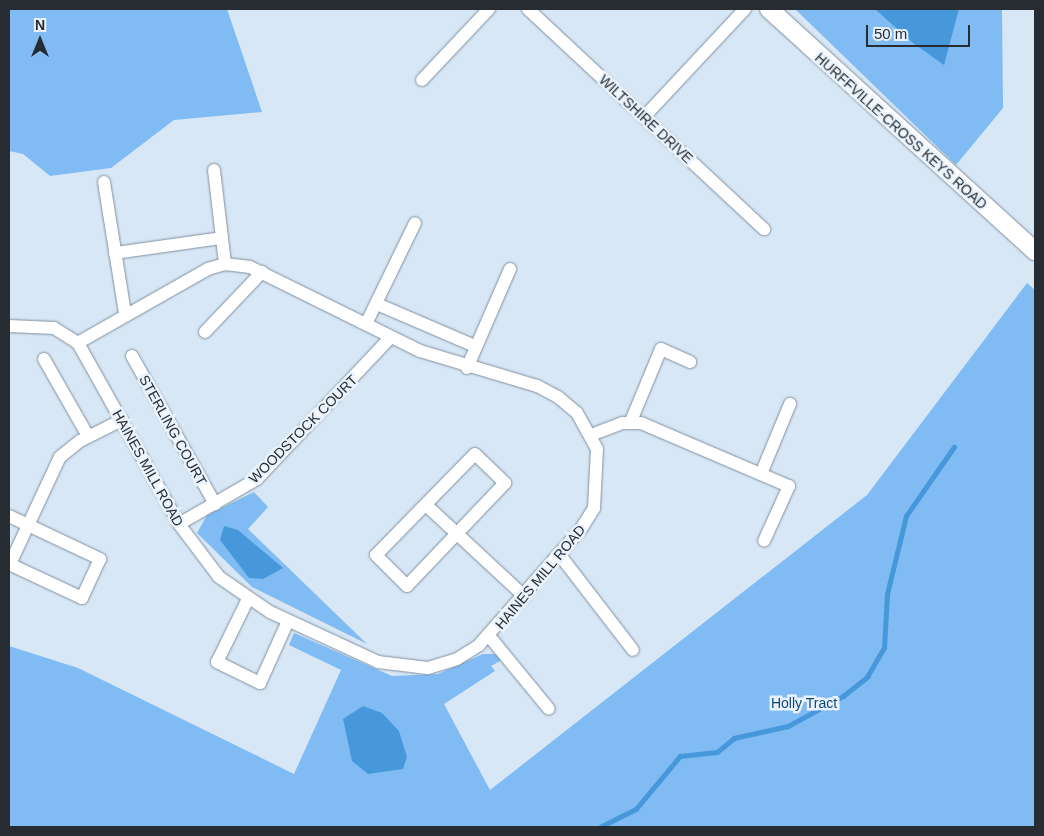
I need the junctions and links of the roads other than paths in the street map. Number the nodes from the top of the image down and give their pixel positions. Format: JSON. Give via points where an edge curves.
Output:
{"nodes":[{"id":1,"x":489,"y":9,"type":"edge"},
{"id":2,"x":528,"y":9,"type":"edge"},
{"id":3,"x":746,"y":9,"type":"edge"},
{"id":4,"x":769,"y":9,"type":"edge"},
{"id":5,"x":422,"y":80,"type":"dead end"},
{"id":6,"x":644,"y":117,"type":"junction"},
{"id":7,"x":214,"y":170,"type":"dead end"},
{"id":8,"x":104,"y":182,"type":"dead end"},
{"id":9,"x":415,"y":224,"type":"dead end"},
{"id":10,"x":764,"y":229,"type":"dead end"},
{"id":11,"x":222,"y":238,"type":"junction"},
{"id":12,"x":1033,"y":245,"type":"edge"},
{"id":13,"x":115,"y":253,"type":"junction"},
{"id":14,"x":225,"y":264,"type":"junction"},
{"id":15,"x":510,"y":269,"type":"dead end"},
{"id":16,"x":262,"y":272,"type":"junction"},
{"id":17,"x":377,"y":304,"type":"junction"},
{"id":18,"x":125,"y":313,"type":"junction"},
{"id":19,"x":366,"y":324,"type":"junction"},
{"id":20,"x":9,"y":326,"type":"edge"},
{"id":21,"x":205,"y":332,"type":"dead end"},
{"id":22,"x":391,"y":337,"type":"junction"},
{"id":23,"x":78,"y":343,"type":"junction"},
{"id":24,"x":475,"y":346,"type":"junction"},
{"id":25,"x":132,"y":356,"type":"dead end"},
{"id":26,"x":44,"y":359,"type":"dead end"},
{"id":27,"x":690,"y":362,"type":"dead end"},
{"id":28,"x":467,"y":368,"type":"junction"},
{"id":29,"x":790,"y":404,"type":"dead end"},
{"id":30,"x":122,"y":420,"type":"junction"},
{"id":31,"x":631,"y":421,"type":"junction"},
{"id":32,"x":591,"y":435,"type":"junction"},
{"id":33,"x":88,"y":436,"type":"junction"},
{"id":34,"x":761,"y":474,"type":"junction"},
{"id":35,"x":215,"y":504,"type":"junction"},
{"id":36,"x":426,"y":505,"type":"junction"},
{"id":37,"x":9,"y":516,"type":"edge"},
{"id":38,"x":179,"y":524,"type":"junction"},
{"id":39,"x":28,"y":525,"type":"junction"},
{"id":40,"x":458,"y":536,"type":"junction"},
{"id":41,"x":764,"y":540,"type":"dead end"},
{"id":42,"x":559,"y":554,"type":"junction"},
{"id":43,"x":9,"y":564,"type":"edge"},
{"id":44,"x":524,"y":596,"type":"junction"},
{"id":45,"x":248,"y":599,"type":"junction"},
{"id":46,"x":288,"y":621,"type":"junction"},
{"id":47,"x":489,"y":636,"type":"junction"},
{"id":48,"x":633,"y":650,"type":"dead end"},
{"id":49,"x":549,"y":709,"type":"dead end"}],
"edges":[{"from":1,"to":5,"type":"street"},
{"from":2,"to":6,"type":"street","name":"WILTSHIRE DRIVE"},
{"from":3,"to":6,"type":"street"},
{"from":4,"to":12,"type":"main road","name":"HURFFVILLE-CROSS KEYS ROAD"},
{"from":6,"to":10,"type":"street","name":"WILTSHIRE DRIVE"},
{"from":7,"to":11,"type":"street"},
{"from":8,"to":13,"type":"street"},
{"from":9,"to":17,"type":"street"},
{"from":11,"to":13,"type":"street"},
{"from":11,"to":14,"type":"street"},
{"from":13,"to":18,"type":"street"},
{"from":14,"to":16,"type":"street","name":"HAINES MILL ROAD"},
{"from":14,"to":18,"type":"street"},
{"from":15,"to":24,"type":"street"},
{"from":16,"to":19,"type":"street","name":"HAINES MILL ROAD"},
{"from":16,"to":21,"type":"street"},
{"from":17,"to":19,"type":"street"},
{"from":17,"to":24,"type":"street"},
{"from":18,"to":23,"type":"street"},
{"from":19,"to":22,"type":"street","name":"HAINES MILL ROAD"},
{"from":20,"to":23,"type":"street","name":"HAINES MILL ROAD","via":[[54,328]]},
{"from":22,"to":28,"type":"street","name":"HAINES MILL ROAD"},
{"from":22,"to":35,"type":"street","name":"WOODSTOCK COURT","via":[[265,471]]},
{"from":23,"to":30,"type":"street","name":"HAINES MILL ROAD"},
{"from":24,"to":28,"type":"street"},
{"from":25,"to":35,"type":"street","name":"STERLING COURT"},
{"from":26,"to":33,"type":"street"},
{"from":27,"to":31,"type":"street","via":[[661,350]]},
{"from":28,"to":32,"type":"street","name":"HAINES MILL ROAD","via":[[548,391],[577,413]]},
{"from":29,"to":34,"type":"street"},
{"from":30,"to":33,"type":"street"},
{"from":30,"to":38,"type":"street","name":"HAINES MILL ROAD"},
{"from":31,"to":32,"type":"street"},
{"from":31,"to":34,"type":"street"},
{"from":32,"to":42,"type":"street","name":"HAINES MILL ROAD","via":[[599,464],[594,508]]},
{"from":33,"to":39,"type":"street","via":[[55,464]]},
{"from":34,"to":41,"type":"street","via":[[789,486]]},
{"from":35,"to":38,"type":"street","name":"WOODSTOCK COURT"},
{"from":36,"to":40,"type":"street"},
{"from":36,"to":40,"type":"street","via":[[475,454],[505,483]]},
{"from":36,"to":40,"type":"street","via":[[376,555],[407,586]]},
{"from":37,"to":39,"type":"street"},
{"from":38,"to":45,"type":"street","name":"HAINES MILL ROAD","via":[[210,568]]},
{"from":39,"to":43,"type":"street"},
{"from":39,"to":43,"type":"street","via":[[100,559],[82,598]]},
{"from":40,"to":44,"type":"street"},
{"from":42,"to":44,"type":"street","name":"HAINES MILL ROAD"},
{"from":42,"to":48,"type":"street"},
{"from":44,"to":47,"type":"street","name":"HAINES MILL ROAD"},
{"from":45,"to":46,"type":"street","name":"HAINES MILL ROAD"},
{"from":45,"to":46,"type":"street","via":[[217,662],[260,683]]},
{"from":46,"to":47,"type":"street","name":"HAINES MILL ROAD","via":[[362,655],[411,668],[457,660]]},
{"from":47,"to":49,"type":"street"}]}
